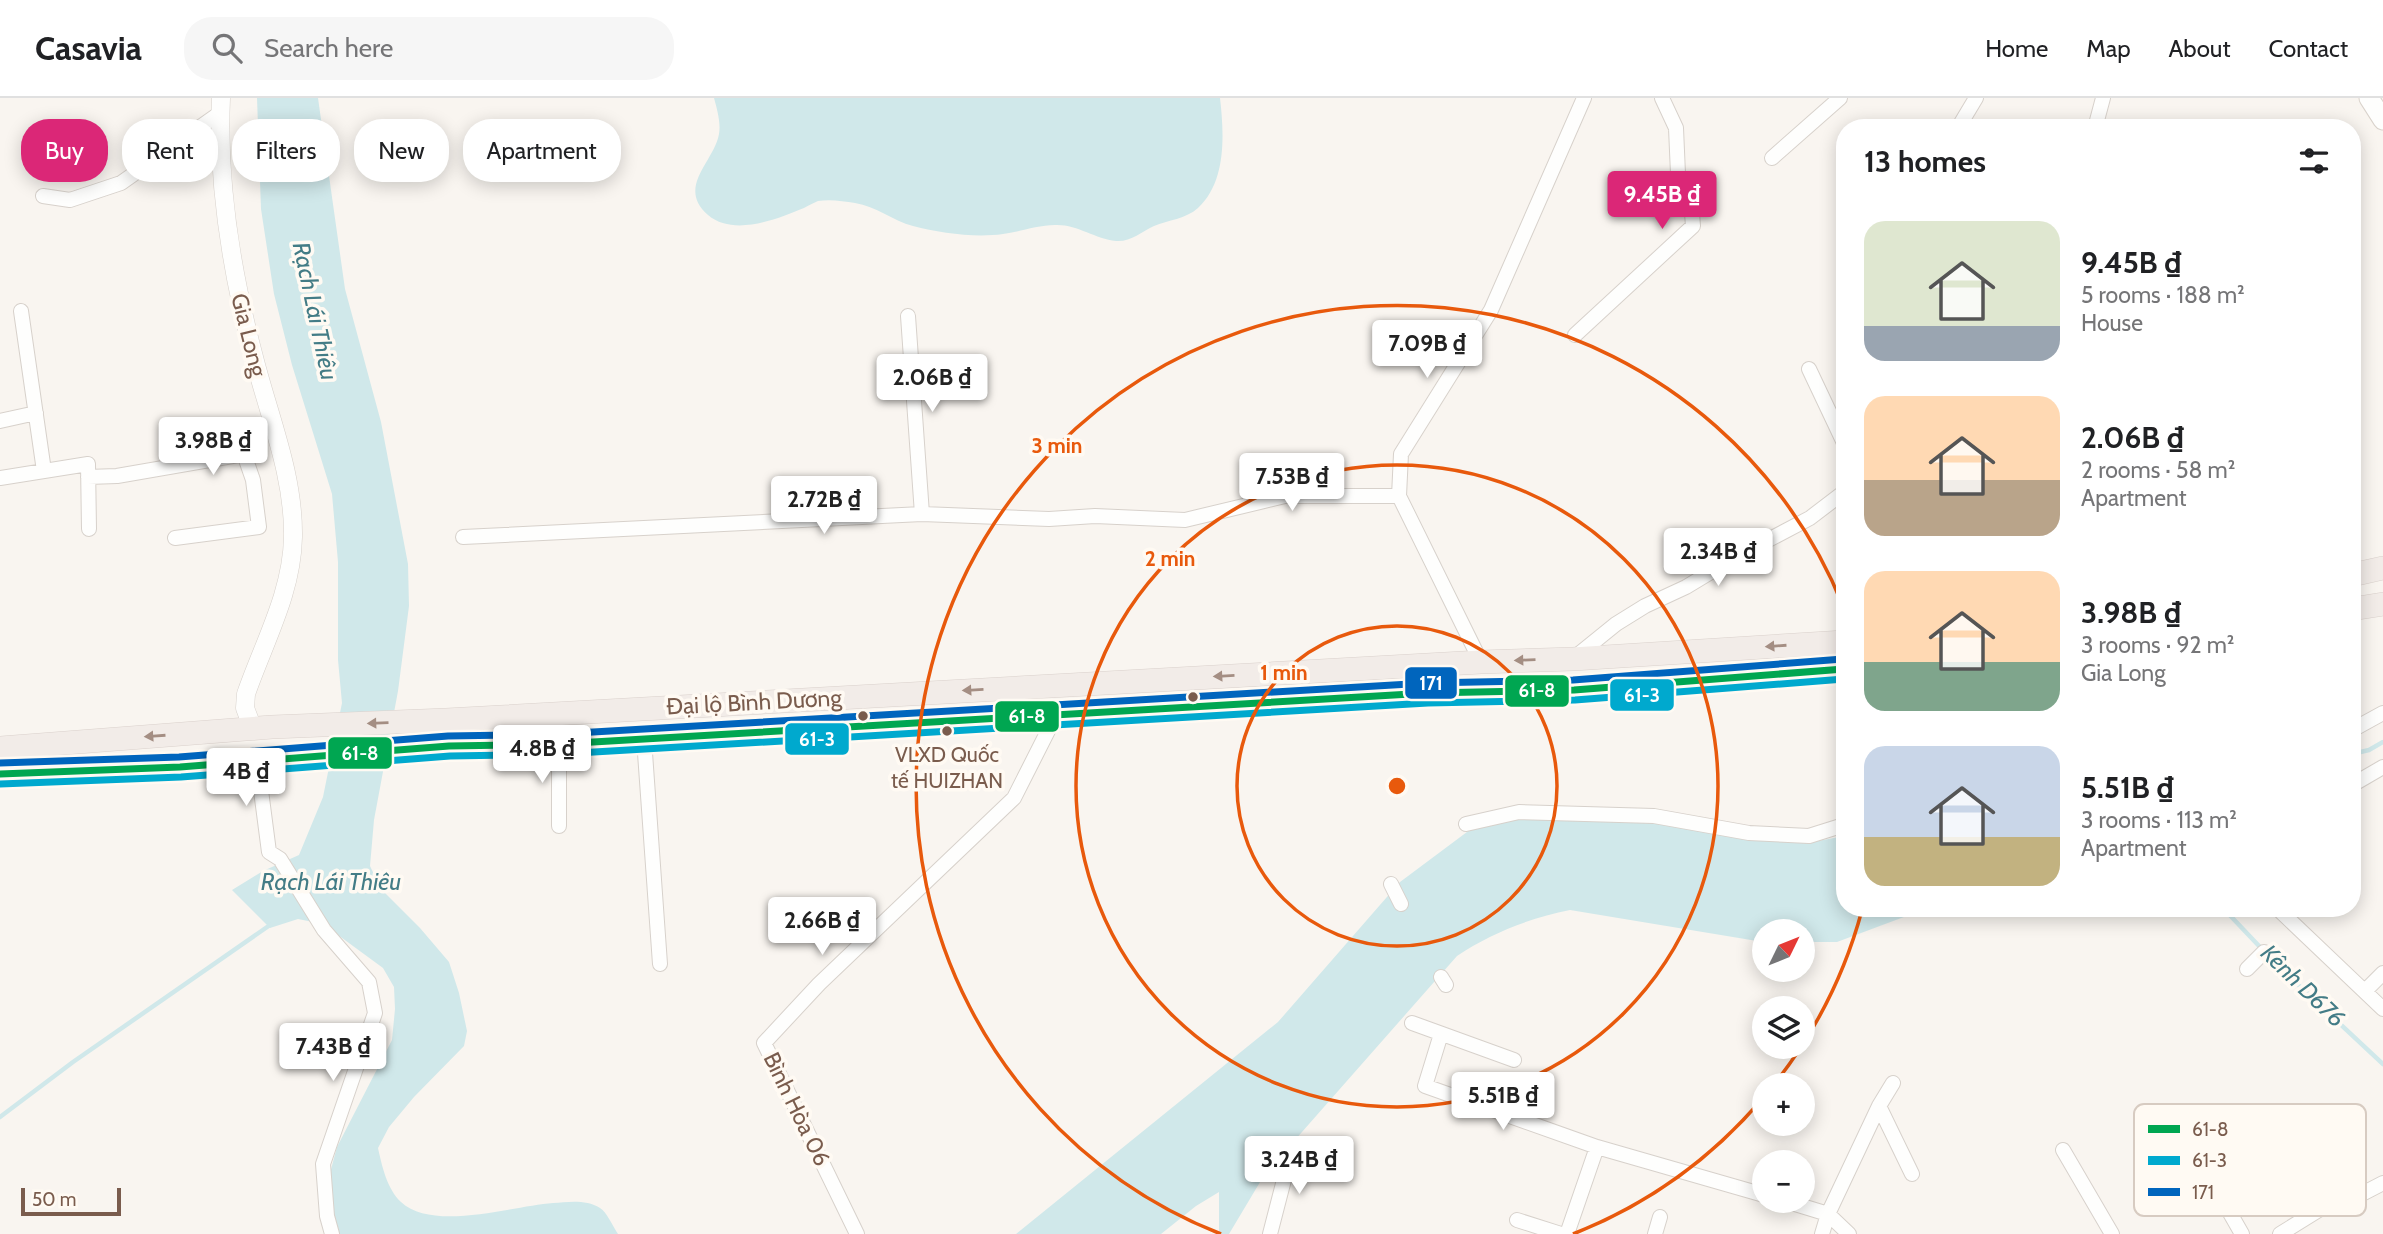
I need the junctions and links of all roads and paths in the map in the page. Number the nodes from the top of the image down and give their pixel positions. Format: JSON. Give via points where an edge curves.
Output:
{"nodes":[{"id":1,"x":1584,"y":98,"type":"edge"},
{"id":2,"x":1662,"y":98,"type":"edge"},
{"id":3,"x":1840,"y":98,"type":"edge"},
{"id":4,"x":1976,"y":98,"type":"edge"},
{"id":5,"x":2103,"y":98,"type":"edge"},
{"id":6,"x":2369,"y":98,"type":"edge"},
{"id":7,"x":221,"y":105,"type":"edge"},
{"id":8,"x":1963,"y":119,"type":"edge"},
{"id":9,"x":2097,"y":119,"type":"edge"},
{"id":10,"x":2383,"y":120,"type":"edge"},
{"id":11,"x":1772,"y":158,"type":"dead end"},
{"id":12,"x":43,"y":196,"type":"dead end"},
{"id":13,"x":21,"y":311,"type":"dead end"},
{"id":14,"x":908,"y":316,"type":"dead end"},
{"id":15,"x":1575,"y":335,"type":"dead end"},
{"id":16,"x":1809,"y":369,"type":"dead end"},
{"id":17,"x":36,"y":413,"type":"junction"},
{"id":18,"x":0,"y":421,"type":"edge"},
{"id":19,"x":1836,"y":426,"type":"edge"},
{"id":20,"x":44,"y":471,"type":"junction"},
{"id":21,"x":88,"y":477,"type":"junction"},
{"id":22,"x":0,"y":478,"type":"edge"},
{"id":23,"x":1399,"y":496,"type":"junction"},
{"id":24,"x":1836,"y":498,"type":"edge"},
{"id":25,"x":922,"y":514,"type":"junction"},
{"id":26,"x":89,"y":529,"type":"dead end"},
{"id":27,"x":463,"y":537,"type":"dead end"},
{"id":28,"x":175,"y":538,"type":"dead end"},
{"id":29,"x":2383,"y":568,"type":"edge"},
{"id":30,"x":2361,"y":573,"type":"edge"},
{"id":31,"x":2383,"y":604,"type":"edge"},
{"id":32,"x":2361,"y":608,"type":"edge"},
{"id":33,"x":1836,"y":643,"type":"edge"},
{"id":34,"x":1573,"y":659,"type":"junction"},
{"id":35,"x":1482,"y":662,"type":"junction"},
{"id":36,"x":1836,"y":670,"type":"edge"},
{"id":37,"x":1013,"y":688,"type":"junction"},
{"id":38,"x":1574,"y":690,"type":"junction"},
{"id":39,"x":745,"y":702,"type":"junction"},
{"id":40,"x":2383,"y":713,"type":"edge"},
{"id":41,"x":1056,"y":715,"type":"junction"},
{"id":42,"x":1017,"y":718,"type":"junction"},
{"id":43,"x":2361,"y":725,"type":"edge"},
{"id":44,"x":262,"y":728,"type":"junction"},
{"id":45,"x":748,"y":733,"type":"junction"},
{"id":46,"x":643,"y":739,"type":"junction"},
{"id":47,"x":559,"y":744,"type":"junction"},
{"id":48,"x":0,"y":748,"type":"edge"},
{"id":49,"x":267,"y":760,"type":"junction"},
{"id":50,"x":2383,"y":767,"type":"edge"},
{"id":51,"x":0,"y":774,"type":"edge"},
{"id":52,"x":2361,"y":780,"type":"edge"},
{"id":53,"x":1466,"y":824,"type":"dead end"},
{"id":54,"x":559,"y":826,"type":"dead end"},
{"id":55,"x":1836,"y":828,"type":"edge"},
{"id":56,"x":1391,"y":884,"type":"dead end"},
{"id":57,"x":1401,"y":904,"type":"dead end"},
{"id":58,"x":2286,"y":917,"type":"edge"},
{"id":59,"x":2293,"y":924,"type":"junction"},
{"id":60,"x":2281,"y":934,"type":"dead end"},
{"id":61,"x":2264,"y":952,"type":"dead end"},
{"id":62,"x":660,"y":964,"type":"dead end"},
{"id":63,"x":2248,"y":969,"type":"dead end"},
{"id":64,"x":2383,"y":973,"type":"edge"},
{"id":65,"x":2365,"y":991,"type":"junction"},
{"id":66,"x":2383,"y":1009,"type":"edge"},
{"id":67,"x":1412,"y":1023,"type":"dead end"},
{"id":68,"x":1441,"y":1034,"type":"junction"},
{"id":69,"x":1514,"y":1059,"type":"dead end"},
{"id":70,"x":1892,"y":1083,"type":"dead end"},
{"id":71,"x":1879,"y":1106,"type":"junction"},
{"id":72,"x":1597,"y":1147,"type":"junction"},
{"id":73,"x":1292,"y":1149,"type":"dead end"},
{"id":74,"x":2063,"y":1150,"type":"dead end"},
{"id":75,"x":1912,"y":1174,"type":"dead end"},
{"id":76,"x":2383,"y":1183,"type":"edge"},
{"id":77,"x":1752,"y":1192,"type":"edge"},
{"id":78,"x":2366,"y":1192,"type":"edge"},
{"id":79,"x":1815,"y":1210,"type":"edge"},
{"id":80,"x":1828,"y":1214,"type":"junction"},
{"id":81,"x":2232,"y":1216,"type":"edge"},
{"id":82,"x":2309,"y":1216,"type":"edge"},
{"id":83,"x":1660,"y":1217,"type":"dead end"},
{"id":84,"x":1517,"y":1220,"type":"dead end"},
{"id":85,"x":332,"y":1234,"type":"edge"},
{"id":86,"x":857,"y":1234,"type":"edge"},
{"id":87,"x":1270,"y":1234,"type":"edge"},
{"id":88,"x":1561,"y":1234,"type":"edge"},
{"id":89,"x":1567,"y":1234,"type":"edge"},
{"id":90,"x":1655,"y":1234,"type":"edge"},
{"id":91,"x":1822,"y":1234,"type":"edge"},
{"id":92,"x":1849,"y":1234,"type":"edge"},
{"id":93,"x":2112,"y":1234,"type":"edge"},
{"id":94,"x":2242,"y":1234,"type":"edge"},
{"id":95,"x":2280,"y":1234,"type":"edge"}],
"edges":[{"from":1,"to":23,"type":"street","via":[[1492,310],[1401,453]]},
{"from":2,"to":15,"type":"street","via":[[1676,128],[1678,174],[1693,226]]},
{"from":3,"to":11,"type":"street"},
{"from":4,"to":8,"type":"street"},
{"from":5,"to":9,"type":"street"},
{"from":6,"to":10,"type":"main road"},
{"from":7,"to":12,"type":"street","via":[[121,183],[70,200]]},
{"from":7,"to":44,"type":"street","name":"Gia Long","via":[[221,175],[236,286],[286,472],[293,521],[288,583],[246,694],[245,708]]},
{"from":13,"to":17,"type":"street"},
{"from":14,"to":25,"type":"street"},
{"from":16,"to":19,"type":"street"},
{"from":17,"to":18,"type":"street"},
{"from":17,"to":20,"type":"street"},
{"from":20,"to":21,"type":"street","via":[[88,464]]},
{"from":20,"to":22,"type":"street"},
{"from":21,"to":26,"type":"street"},
{"from":21,"to":28,"type":"street","via":[[244,454],[253,480],[259,527]]},
{"from":23,"to":25,"type":"street","via":[[1285,496],[1185,520]]},
{"from":23,"to":35,"type":"street"},
{"from":24,"to":34,"type":"street","via":[[1810,518],[1645,606]]},
{"from":25,"to":27,"type":"street"},
{"from":29,"to":30,"type":"highway"},
{"from":31,"to":32,"type":"highway"},
{"from":33,"to":34,"type":"highway","name":"Đại lộ Bình Dương","one_way":true},
{"from":34,"to":35,"type":"highway","name":"Đại lộ Bình Dương","one_way":true},
{"from":34,"to":38,"type":"highway"},
{"from":35,"to":37,"type":"highway","name":"Đại lộ Bình Dương","one_way":true},
{"from":36,"to":38,"type":"highway","name":"Đại lộ Bình Dương"},
{"from":37,"to":39,"type":"highway","name":"Đại lộ Bình Dương","one_way":true},
{"from":37,"to":42,"type":"highway"},
{"from":38,"to":41,"type":"highway","name":"Đại lộ Bình Dương","via":[[1428,693]]},
{"from":39,"to":44,"type":"highway","name":"Đại lộ Bình Dương","one_way":true},
{"from":39,"to":45,"type":"highway"},
{"from":40,"to":43,"type":"street"},
{"from":41,"to":42,"type":"highway","name":"Đại lộ Bình Dương"},
{"from":41,"to":86,"type":"street","name":"Bình Hòa 06","via":[[1014,798],[819,984],[764,1043]]},
{"from":42,"to":45,"type":"highway","name":"Đại lộ Bình Dương"},
{"from":44,"to":48,"type":"highway","name":"Đại lộ Bình Dương","one_way":true},
{"from":45,"to":46,"type":"highway","name":"Đại lộ Bình Dương"},
{"from":46,"to":47,"type":"highway","name":"Đại lộ Bình Dương"},
{"from":46,"to":62,"type":"street"},
{"from":47,"to":49,"type":"highway","name":"Đại lộ Bình Dương","via":[[449,746]]},
{"from":47,"to":54,"type":"street"},
{"from":49,"to":51,"type":"highway","name":"Đại lộ Bình Dương"},
{"from":49,"to":85,"type":"street","via":[[269,852],[280,859],[324,930],[369,982],[375,1013],[323,1164]]},
{"from":50,"to":52,"type":"street"},
{"from":53,"to":55,"type":"street","via":[[1519,812],[1654,816],[1749,833],[1809,836]]},
{"from":56,"to":57,"type":"street"},
{"from":58,"to":59,"type":"street"},
{"from":59,"to":60,"type":"street"},
{"from":59,"to":65,"type":"street"},
{"from":61,"to":63,"type":"street"},
{"from":64,"to":65,"type":"street"},
{"from":65,"to":66,"type":"street"},
{"from":67,"to":68,"type":"street"},
{"from":68,"to":69,"type":"street"},
{"from":68,"to":72,"type":"street","via":[[1425,1086]]},
{"from":70,"to":71,"type":"street"},
{"from":71,"to":75,"type":"street"},
{"from":71,"to":80,"type":"street"},
{"from":72,"to":77,"type":"street"},
{"from":72,"to":89,"type":"street"},
{"from":73,"to":87,"type":"street"},
{"from":74,"to":93,"type":"street"},
{"from":76,"to":78,"type":"street"},
{"from":79,"to":80,"type":"street"},
{"from":80,"to":91,"type":"street"},
{"from":80,"to":92,"type":"street"},
{"from":81,"to":94,"type":"street"},
{"from":82,"to":95,"type":"street"},
{"from":83,"to":90,"type":"street"},
{"from":84,"to":88,"type":"street"}]}
